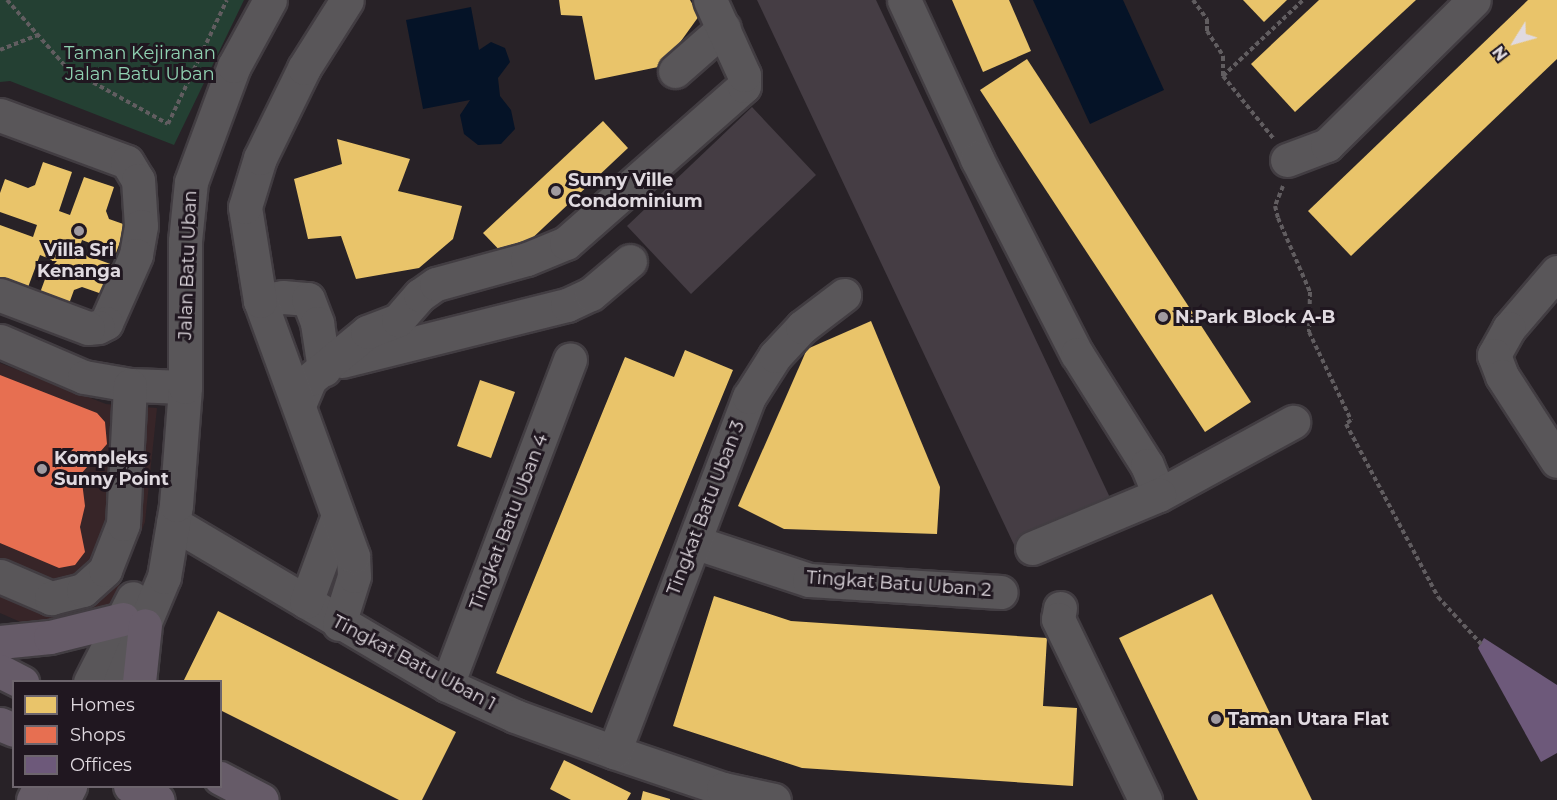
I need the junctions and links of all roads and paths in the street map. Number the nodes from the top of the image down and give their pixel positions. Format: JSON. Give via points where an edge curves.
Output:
{"nodes":[{"id":1,"x":7,"y":0,"type":"edge"},
{"id":2,"x":227,"y":0,"type":"edge"},
{"id":3,"x":270,"y":0,"type":"edge"},
{"id":4,"x":347,"y":0,"type":"edge"},
{"id":5,"x":904,"y":0,"type":"edge"},
{"id":6,"x":1193,"y":0,"type":"edge"},
{"id":7,"x":1303,"y":0,"type":"edge"},
{"id":8,"x":1474,"y":0,"type":"edge"},
{"id":9,"x":717,"y":14,"type":"edge"},
{"id":10,"x":38,"y":35,"type":"junction"},
{"id":11,"x":0,"y":50,"type":"edge"},
{"id":12,"x":675,"y":71,"type":"dead end"},
{"id":13,"x":1223,"y":76,"type":"junction"},
{"id":14,"x":0,"y":115,"type":"edge"},
{"id":15,"x":1287,"y":160,"type":"junction"},
{"id":16,"x":185,"y":241,"type":"junction"},
{"id":17,"x":138,"y":243,"type":"junction"},
{"id":18,"x":630,"y":261,"type":"dead end"},
{"id":19,"x":1557,"y":272,"type":"edge"},
{"id":20,"x":0,"y":295,"type":"edge"},
{"id":21,"x":844,"y":295,"type":"dead end"},
{"id":22,"x":260,"y":301,"type":"junction"},
{"id":23,"x":0,"y":341,"type":"edge"},
{"id":24,"x":570,"y":359,"type":"dead end"},
{"id":25,"x":327,"y":366,"type":"junction"},
{"id":26,"x":130,"y":385,"type":"junction"},
{"id":27,"x":185,"y":387,"type":"junction"},
{"id":28,"x":299,"y":405,"type":"junction"},
{"id":29,"x":1293,"y":422,"type":"dead end"},
{"id":30,"x":1557,"y":460,"type":"edge"},
{"id":31,"x":1159,"y":495,"type":"junction"},
{"id":32,"x":337,"y":518,"type":"junction"},
{"id":33,"x":171,"y":535,"type":"junction"},
{"id":34,"x":694,"y":542,"type":"junction"},
{"id":35,"x":1032,"y":548,"type":"dead end"},
{"id":36,"x":0,"y":576,"type":"edge"},
{"id":37,"x":1001,"y":591,"type":"dead end"},
{"id":38,"x":306,"y":602,"type":"junction"},
{"id":39,"x":1060,"y":608,"type":"dead end"},
{"id":40,"x":134,"y":622,"type":"junction"},
{"id":41,"x":339,"y":624,"type":"junction"},
{"id":42,"x":0,"y":642,"type":"edge"},
{"id":43,"x":1481,"y":644,"type":"dead end"},
{"id":44,"x":0,"y":671,"type":"edge"},
{"id":45,"x":19,"y":680,"type":"edge"},
{"id":46,"x":91,"y":680,"type":"edge"},
{"id":47,"x":120,"y":680,"type":"edge"},
{"id":48,"x":139,"y":680,"type":"edge"},
{"id":49,"x":447,"y":685,"type":"junction"},
{"id":50,"x":614,"y":752,"type":"junction"},
{"id":51,"x":222,"y":779,"type":"edge"},
{"id":52,"x":134,"y":788,"type":"edge"},
{"id":53,"x":158,"y":800,"type":"edge"},
{"id":54,"x":262,"y":800,"type":"edge"},
{"id":55,"x":774,"y":800,"type":"edge"},
{"id":56,"x":1145,"y":800,"type":"edge"}],
"edges":[{"from":1,"to":10,"type":"path"},
{"from":2,"to":10,"type":"path","via":[[168,124],[68,68]]},
{"from":3,"to":16,"type":"street","name":"Jalan Batu Uban","via":[[234,66],[197,156]]},
{"from":4,"to":22,"type":"street","via":[[304,68],[260,158],[245,207]]},
{"from":5,"to":31,"type":"street","via":[[977,159],[1077,354],[1146,465]]},
{"from":6,"to":13,"type":"path","via":[[1207,19],[1207,31],[1223,56]]},
{"from":7,"to":13,"type":"path"},
{"from":8,"to":15,"type":"street","via":[[1327,145]]},
{"from":9,"to":12,"type":"street"},
{"from":9,"to":25,"type":"street","via":[[744,75],[744,86],[566,243],[527,259],[436,284],[420,295],[398,320],[368,332]]},
{"from":10,"to":11,"type":"path"},
{"from":13,"to":15,"type":"path"},
{"from":14,"to":17,"type":"street","via":[[127,162],[138,180]]},
{"from":15,"to":43,"type":"path","via":[[1283,188],[1275,206],[1310,292],[1310,332],[1351,420],[1346,424],[1438,597]]},
{"from":16,"to":17,"type":"street"},
{"from":16,"to":27,"type":"street","name":"Jalan Batu Uban"},
{"from":17,"to":20,"type":"street","via":[[106,323],[98,327],[88,328]]},
{"from":18,"to":25,"type":"street","via":[[591,294],[567,305]]},
{"from":19,"to":30,"type":"street","via":[[1509,328],[1494,355],[1502,376]]},
{"from":21,"to":34,"type":"street","name":"Tingkat Batu Uban 3","via":[[802,327],[775,356],[749,397]]},
{"from":22,"to":25,"type":"street","via":[[283,297],[308,299]]},
{"from":22,"to":28,"type":"street"},
{"from":23,"to":26,"type":"street","via":[[84,377]]},
{"from":24,"to":49,"type":"street","name":"Tingkat Batu Uban 4"},
{"from":25,"to":28,"type":"street","via":[[310,379]]},
{"from":26,"to":27,"type":"street"},
{"from":26,"to":36,"type":"street","via":[[123,524],[105,570],[83,590],[51,598]]},
{"from":27,"to":33,"type":"street","name":"Jalan Batu Uban"},
{"from":28,"to":32,"type":"street"},
{"from":29,"to":31,"type":"street"},
{"from":31,"to":35,"type":"street"},
{"from":32,"to":38,"type":"street"},
{"from":32,"to":41,"type":"street","via":[[353,556],[354,576]]},
{"from":33,"to":38,"type":"street","name":"Tingkat Batu Uban 1"},
{"from":33,"to":40,"type":"street","name":"Jalan Batu Uban","via":[[164,577]]},
{"from":34,"to":37,"type":"street","name":"Tingkat Batu Uban 2","via":[[809,580]]},
{"from":34,"to":50,"type":"street","name":"Tingkat Batu Uban 3"},
{"from":38,"to":41,"type":"street","name":"Tingkat Batu Uban 1"},
{"from":39,"to":56,"type":"street","via":[[1058,619]]},
{"from":40,"to":42,"type":"highway"},
{"from":40,"to":46,"type":"street","name":"Jalan Batu Uban"},
{"from":40,"to":47,"type":"street","name":"Jalan Batu Uban"},
{"from":40,"to":48,"type":"highway"},
{"from":41,"to":49,"type":"street","name":"Tingkat Batu Uban 1"},
{"from":44,"to":45,"type":"highway"},
{"from":49,"to":50,"type":"street","name":"Tingkat Batu Uban 1","via":[[515,716]]},
{"from":50,"to":55,"type":"street","name":"Tingkat Batu Uban 1","via":[[723,789]]},
{"from":51,"to":54,"type":"highway"},
{"from":52,"to":53,"type":"highway"}]}
